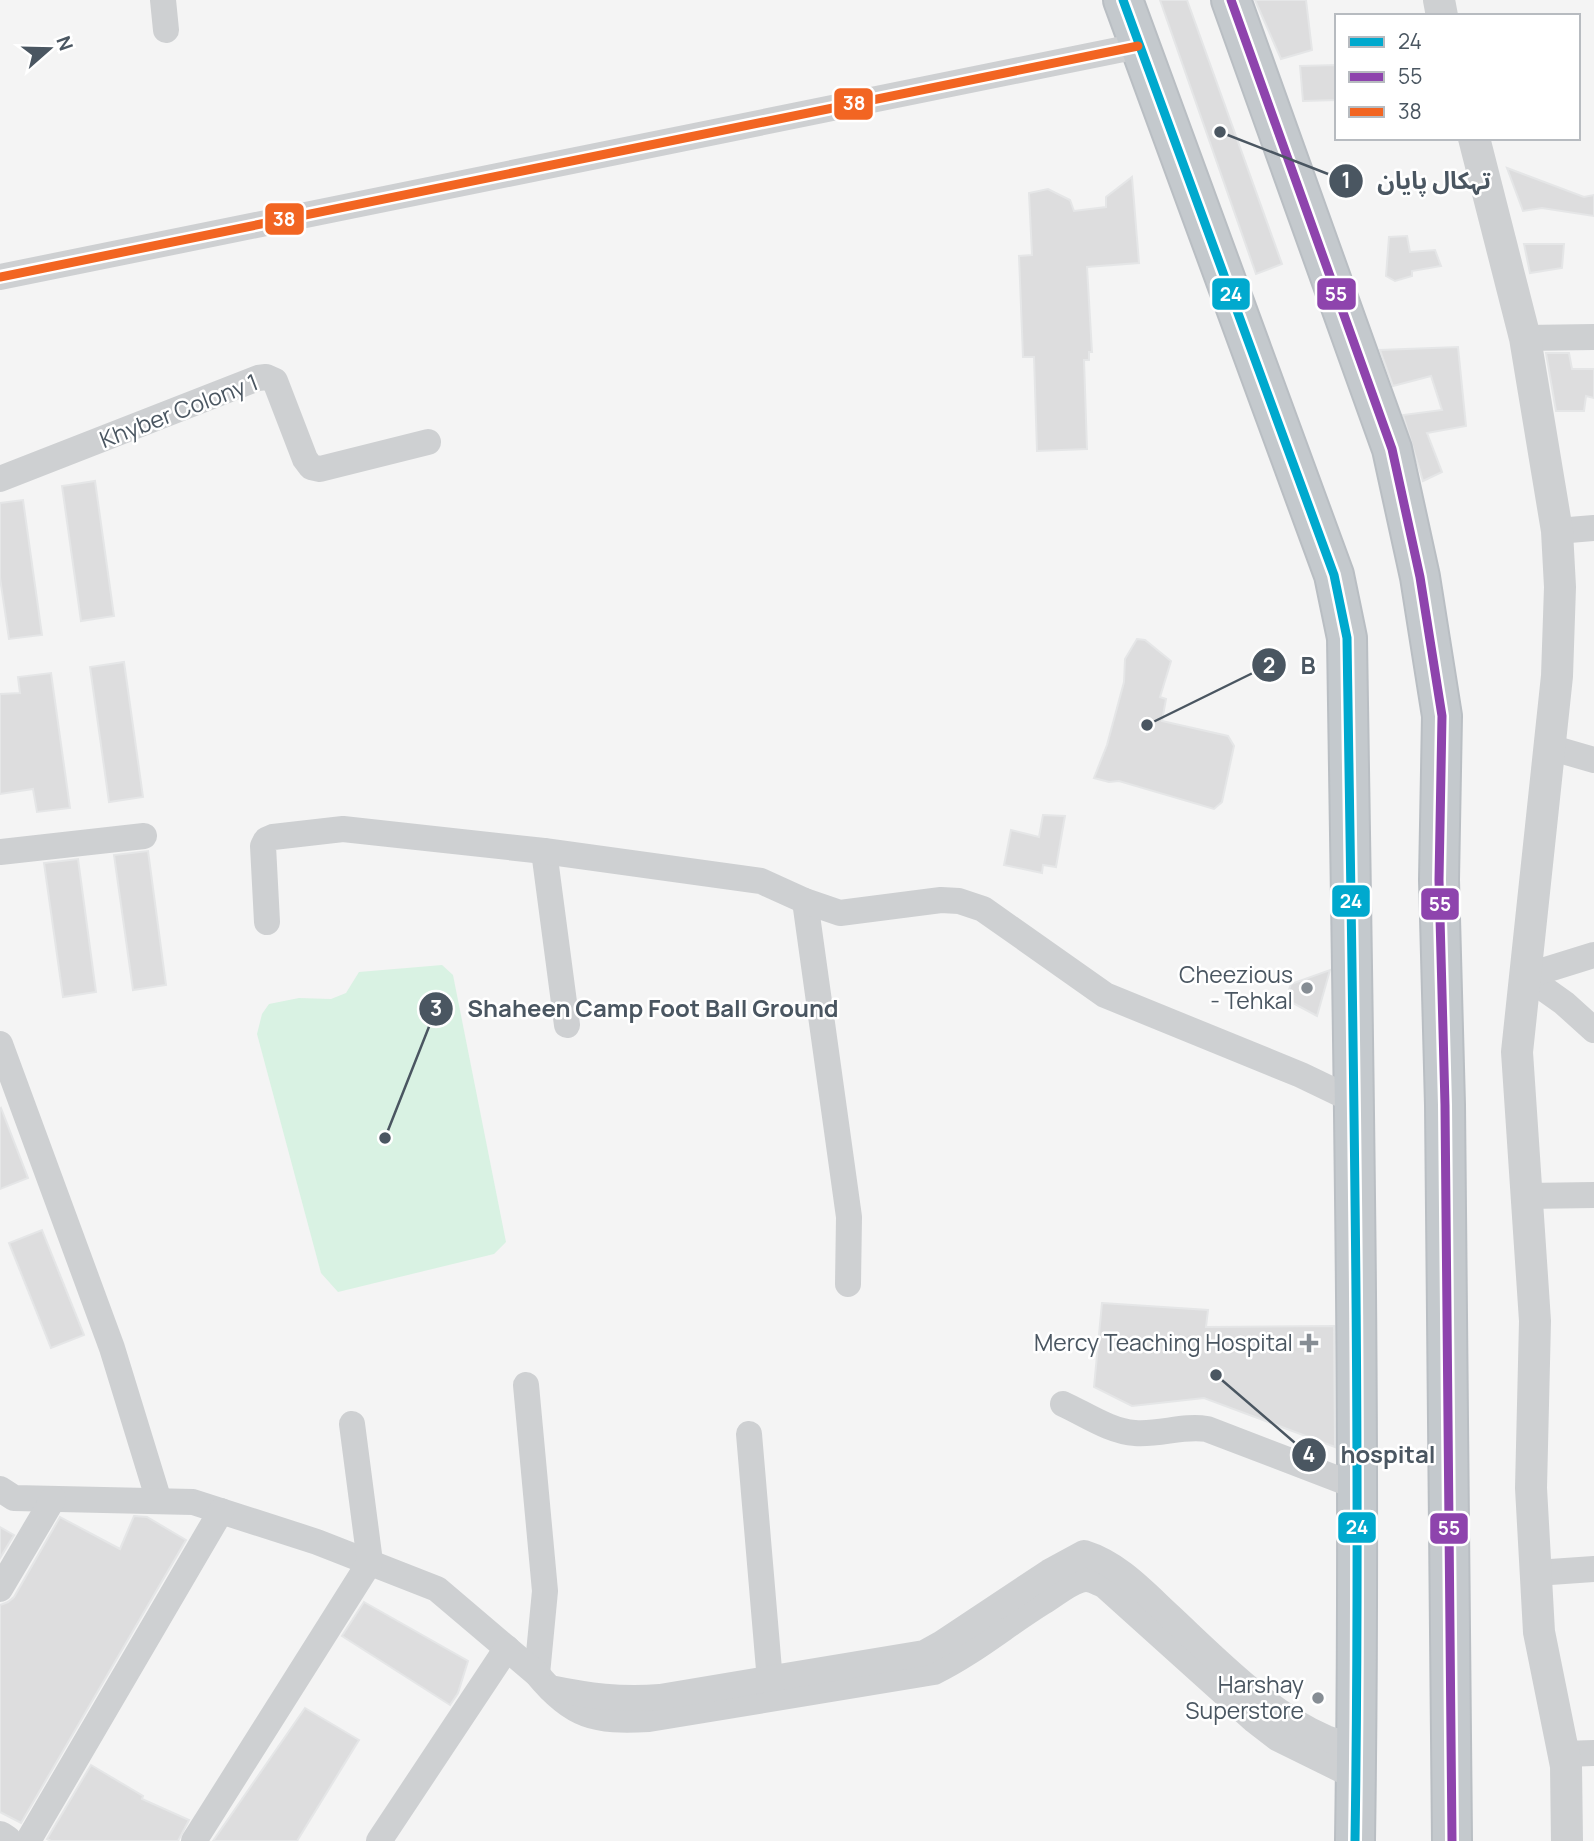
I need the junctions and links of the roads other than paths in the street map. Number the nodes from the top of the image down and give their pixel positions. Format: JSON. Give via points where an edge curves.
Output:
{"nodes":[{"id":1,"x":163,"y":0,"type":"edge"},
{"id":2,"x":1123,"y":0,"type":"edge"},
{"id":3,"x":1231,"y":0,"type":"edge"},
{"id":4,"x":166,"y":30,"type":"dead end"},
{"id":5,"x":1138,"y":46,"type":"junction"},
{"id":6,"x":1475,"y":140,"type":"edge"},
{"id":7,"x":0,"y":277,"type":"edge"},
{"id":8,"x":1594,"y":337,"type":"edge"},
{"id":9,"x":1525,"y":338,"type":"junction"},
{"id":10,"x":428,"y":442,"type":"dead end"},
{"id":11,"x":0,"y":479,"type":"edge"},
{"id":12,"x":1594,"y":528,"type":"edge"},
{"id":13,"x":1557,"y":531,"type":"junction"},
{"id":14,"x":1549,"y":747,"type":"junction"},
{"id":15,"x":1594,"y":760,"type":"edge"},
{"id":16,"x":144,"y":836,"type":"dead end"},
{"id":17,"x":544,"y":851,"type":"junction"},
{"id":18,"x":0,"y":852,"type":"edge"},
{"id":19,"x":805,"y":901,"type":"junction"},
{"id":20,"x":267,"y":922,"type":"dead end"},
{"id":21,"x":1594,"y":955,"type":"edge"},
{"id":22,"x":1526,"y":976,"type":"junction"},
{"id":23,"x":1590,"y":1022,"type":"edge"},
{"id":24,"x":567,"y":1025,"type":"dead end"},
{"id":25,"x":0,"y":1044,"type":"edge"},
{"id":26,"x":1353,"y":1100,"type":"junction"},
{"id":27,"x":1594,"y":1195,"type":"edge"},
{"id":28,"x":1526,"y":1196,"type":"junction"},
{"id":29,"x":848,"y":1284,"type":"dead end"},
{"id":30,"x":526,"y":1385,"type":"dead end"},
{"id":31,"x":1063,"y":1404,"type":"dead end"},
{"id":32,"x":352,"y":1424,"type":"dead end"},
{"id":33,"x":749,"y":1434,"type":"dead end"},
{"id":34,"x":1356,"y":1486,"type":"junction"},
{"id":35,"x":0,"y":1489,"type":"edge"},
{"id":36,"x":53,"y":1499,"type":"junction"},
{"id":37,"x":159,"y":1502,"type":"junction"},
{"id":38,"x":221,"y":1511,"type":"junction"},
{"id":39,"x":370,"y":1563,"type":"junction"},
{"id":40,"x":1594,"y":1569,"type":"edge"},
{"id":41,"x":1536,"y":1573,"type":"junction"},
{"id":42,"x":0,"y":1589,"type":"edge"},
{"id":43,"x":507,"y":1648,"type":"junction"},
{"id":44,"x":543,"y":1680,"type":"junction"},
{"id":45,"x":770,"y":1688,"type":"junction"},
{"id":46,"x":1579,"y":1754,"type":"edge"},
{"id":47,"x":1356,"y":1762,"type":"junction"},
{"id":48,"x":0,"y":1837,"type":"edge"},
{"id":49,"x":6,"y":1841,"type":"edge"},
{"id":50,"x":28,"y":1841,"type":"edge"},
{"id":51,"x":194,"y":1841,"type":"edge"},
{"id":52,"x":379,"y":1841,"type":"edge"},
{"id":53,"x":1354,"y":1841,"type":"edge"},
{"id":54,"x":1452,"y":1841,"type":"edge"},
{"id":55,"x":1567,"y":1841,"type":"edge"}],
"edges":[{"from":1,"to":4,"type":"street"},
{"from":2,"to":5,"type":"highway"},
{"from":3,"to":54,"type":"highway","via":[[1392,449],[1420,577],[1442,716],[1439,880]]},
{"from":5,"to":7,"type":"street"},
{"from":5,"to":26,"type":"highway","via":[[1334,575],[1347,638]]},
{"from":6,"to":9,"type":"street"},
{"from":8,"to":9,"type":"street"},
{"from":9,"to":13,"type":"street"},
{"from":10,"to":11,"type":"street","name":"Khyber Colony 1","via":[[320,469],[311,467],[275,381],[266,377]]},
{"from":12,"to":13,"type":"street"},
{"from":13,"to":14,"type":"street","via":[[1558,676]]},
{"from":14,"to":15,"type":"street"},
{"from":14,"to":22,"type":"street"},
{"from":16,"to":18,"type":"street"},
{"from":17,"to":19,"type":"street","via":[[761,881]]},
{"from":17,"to":20,"type":"street","via":[[343,829],[273,837],[263,846]]},
{"from":17,"to":24,"type":"street"},
{"from":19,"to":26,"type":"street","via":[[841,913],[941,900],[983,909],[1105,995]]},
{"from":19,"to":29,"type":"street","via":[[849,1217]]},
{"from":21,"to":22,"type":"street"},
{"from":22,"to":23,"type":"street"},
{"from":22,"to":28,"type":"street","via":[[1517,1052]]},
{"from":25,"to":37,"type":"street","via":[[112,1348]]},
{"from":26,"to":34,"type":"highway"},
{"from":27,"to":28,"type":"street"},
{"from":28,"to":41,"type":"street","via":[[1535,1321],[1531,1488]]},
{"from":30,"to":44,"type":"street","via":[[545,1591]]},
{"from":31,"to":34,"type":"street","via":[[1133,1433],[1208,1429]]},
{"from":32,"to":39,"type":"street"},
{"from":33,"to":45,"type":"street"},
{"from":34,"to":47,"type":"highway"},
{"from":35,"to":36,"type":"street","via":[[14,1498]]},
{"from":36,"to":37,"type":"street"},
{"from":36,"to":42,"type":"street"},
{"from":37,"to":38,"type":"street","via":[[193,1502]]},
{"from":38,"to":39,"type":"street"},
{"from":38,"to":50,"type":"street"},
{"from":39,"to":43,"type":"street","via":[[437,1589]]},
{"from":39,"to":51,"type":"street"},
{"from":40,"to":41,"type":"street"},
{"from":41,"to":46,"type":"street","via":[[1539,1632]]},
{"from":43,"to":44,"type":"street"},
{"from":43,"to":52,"type":"street"},
{"from":44,"to":45,"type":"street","via":[[576,1711],[625,1721]]},
{"from":45,"to":47,"type":"street","via":[[934,1672],[1068,1586],[1090,1579],[1105,1586],[1277,1738]]},
{"from":46,"to":55,"type":"street","via":[[1566,1766]]},
{"from":47,"to":53,"type":"highway"},
{"from":48,"to":49,"type":"street"}]}
